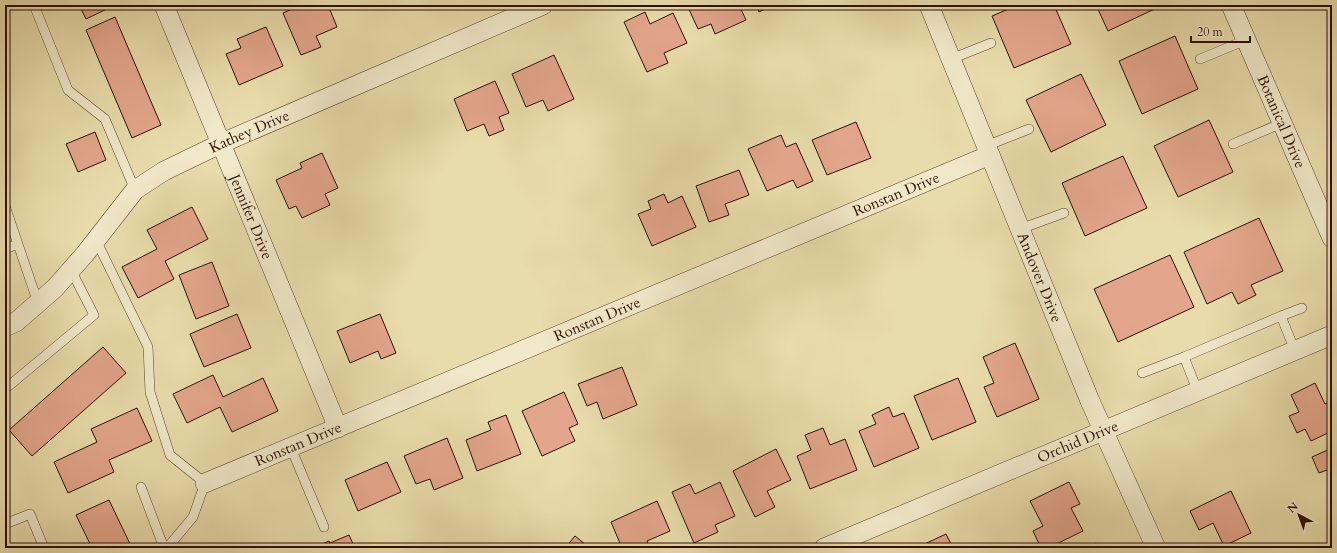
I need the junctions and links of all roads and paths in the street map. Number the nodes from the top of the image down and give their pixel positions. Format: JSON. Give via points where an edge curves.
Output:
{"nodes":[{"id":1,"x":34,"y":5,"type":"edge"},
{"id":2,"x":164,"y":5,"type":"edge"},
{"id":3,"x":543,"y":5,"type":"edge"},
{"id":4,"x":929,"y":5,"type":"edge"},
{"id":5,"x":1230,"y":5,"type":"edge"},
{"id":6,"x":1246,"y":40,"type":"junction"},
{"id":7,"x":991,"y":43,"type":"dead end"},
{"id":8,"x":951,"y":59,"type":"junction"},
{"id":9,"x":1200,"y":59,"type":"dead end"},
{"id":10,"x":1282,"y":123,"type":"junction"},
{"id":11,"x":1028,"y":129,"type":"dead end"},
{"id":12,"x":222,"y":143,"type":"junction"},
{"id":13,"x":1233,"y":144,"type":"dead end"},
{"id":14,"x":988,"y":151,"type":"junction"},
{"id":15,"x":135,"y":190,"type":"junction"},
{"id":16,"x":5,"y":206,"type":"edge"},
{"id":17,"x":1064,"y":212,"type":"dead end"},
{"id":18,"x":1020,"y":230,"type":"junction"},
{"id":19,"x":1332,"y":238,"type":"edge"},
{"id":20,"x":96,"y":240,"type":"junction"},
{"id":21,"x":18,"y":244,"type":"junction"},
{"id":22,"x":5,"y":249,"type":"edge"},
{"id":23,"x":71,"y":270,"type":"junction"},
{"id":24,"x":38,"y":303,"type":"junction"},
{"id":25,"x":1302,"y":308,"type":"dead end"},
{"id":26,"x":1282,"y":316,"type":"junction"},
{"id":27,"x":5,"y":327,"type":"edge"},
{"id":28,"x":1332,"y":335,"type":"edge"},
{"id":29,"x":1295,"y":351,"type":"junction"},
{"id":30,"x":1184,"y":357,"type":"junction"},
{"id":31,"x":1142,"y":373,"type":"dead end"},
{"id":32,"x":5,"y":389,"type":"edge"},
{"id":33,"x":1198,"y":392,"type":"junction"},
{"id":34,"x":338,"y":428,"type":"junction"},
{"id":35,"x":1104,"y":431,"type":"junction"},
{"id":36,"x":291,"y":448,"type":"junction"},
{"id":37,"x":205,"y":483,"type":"junction"},
{"id":38,"x":141,"y":487,"type":"dead end"},
{"id":39,"x":5,"y":524,"type":"edge"},
{"id":40,"x":324,"y":527,"type":"dead end"},
{"id":41,"x":833,"y":546,"type":"edge"},
{"id":42,"x":44,"y":548,"type":"edge"},
{"id":43,"x":166,"y":548,"type":"edge"},
{"id":44,"x":1156,"y":548,"type":"edge"}],
"edges":[{"from":1,"to":15,"type":"lane","via":[[68,90],[105,119]]},
{"from":2,"to":12,"type":"street","name":"Jennifer Drive"},
{"from":3,"to":12,"type":"street","name":"Kathey Drive"},
{"from":4,"to":8,"type":"street","name":"Andover Drive"},
{"from":5,"to":6,"type":"street","name":"Botanical Drive"},
{"from":6,"to":9,"type":"lane"},
{"from":6,"to":10,"type":"street","name":"Botanical Drive"},
{"from":7,"to":8,"type":"lane"},
{"from":8,"to":14,"type":"street","name":"Andover Drive"},
{"from":10,"to":13,"type":"lane"},
{"from":10,"to":19,"type":"street","name":"Botanical Drive"},
{"from":11,"to":14,"type":"lane"},
{"from":12,"to":15,"type":"street","name":"Kathey Drive","via":[[164,171]]},
{"from":12,"to":34,"type":"street","name":"Jennifer Drive"},
{"from":14,"to":18,"type":"street","name":"Andover Drive"},
{"from":14,"to":34,"type":"street","name":"Ronstan Drive"},
{"from":15,"to":20,"type":"street","name":"Kathey Drive"},
{"from":16,"to":21,"type":"lane"},
{"from":17,"to":18,"type":"lane"},
{"from":18,"to":35,"type":"street","name":"Andover Drive"},
{"from":20,"to":23,"type":"street","name":"Kathey Drive"},
{"from":20,"to":37,"type":"lane","via":[[148,347],[150,392],[170,455]]},
{"from":21,"to":22,"type":"lane"},
{"from":21,"to":24,"type":"lane"},
{"from":23,"to":24,"type":"street","name":"Kathey Drive"},
{"from":23,"to":32,"type":"lane","via":[[94,315]]},
{"from":24,"to":27,"type":"street","name":"Kathey Drive","via":[[16,322]]},
{"from":25,"to":26,"type":"lane"},
{"from":26,"to":29,"type":"lane"},
{"from":26,"to":30,"type":"lane"},
{"from":28,"to":29,"type":"street","name":"Orchid Drive"},
{"from":29,"to":33,"type":"street","name":"Orchid Drive"},
{"from":30,"to":31,"type":"lane"},
{"from":30,"to":33,"type":"lane"},
{"from":33,"to":35,"type":"street","name":"Orchid Drive"},
{"from":34,"to":36,"type":"street","name":"Ronstan Drive"},
{"from":35,"to":41,"type":"street","name":"Orchid Drive"},
{"from":35,"to":44,"type":"street","name":"Andover Drive"},
{"from":36,"to":37,"type":"street","name":"Ronstan Drive"},
{"from":36,"to":40,"type":"lane"},
{"from":37,"to":43,"type":"lane","via":[[193,517]]},
{"from":38,"to":43,"type":"lane"},
{"from":39,"to":42,"type":"lane","via":[[30,514]]}]}
